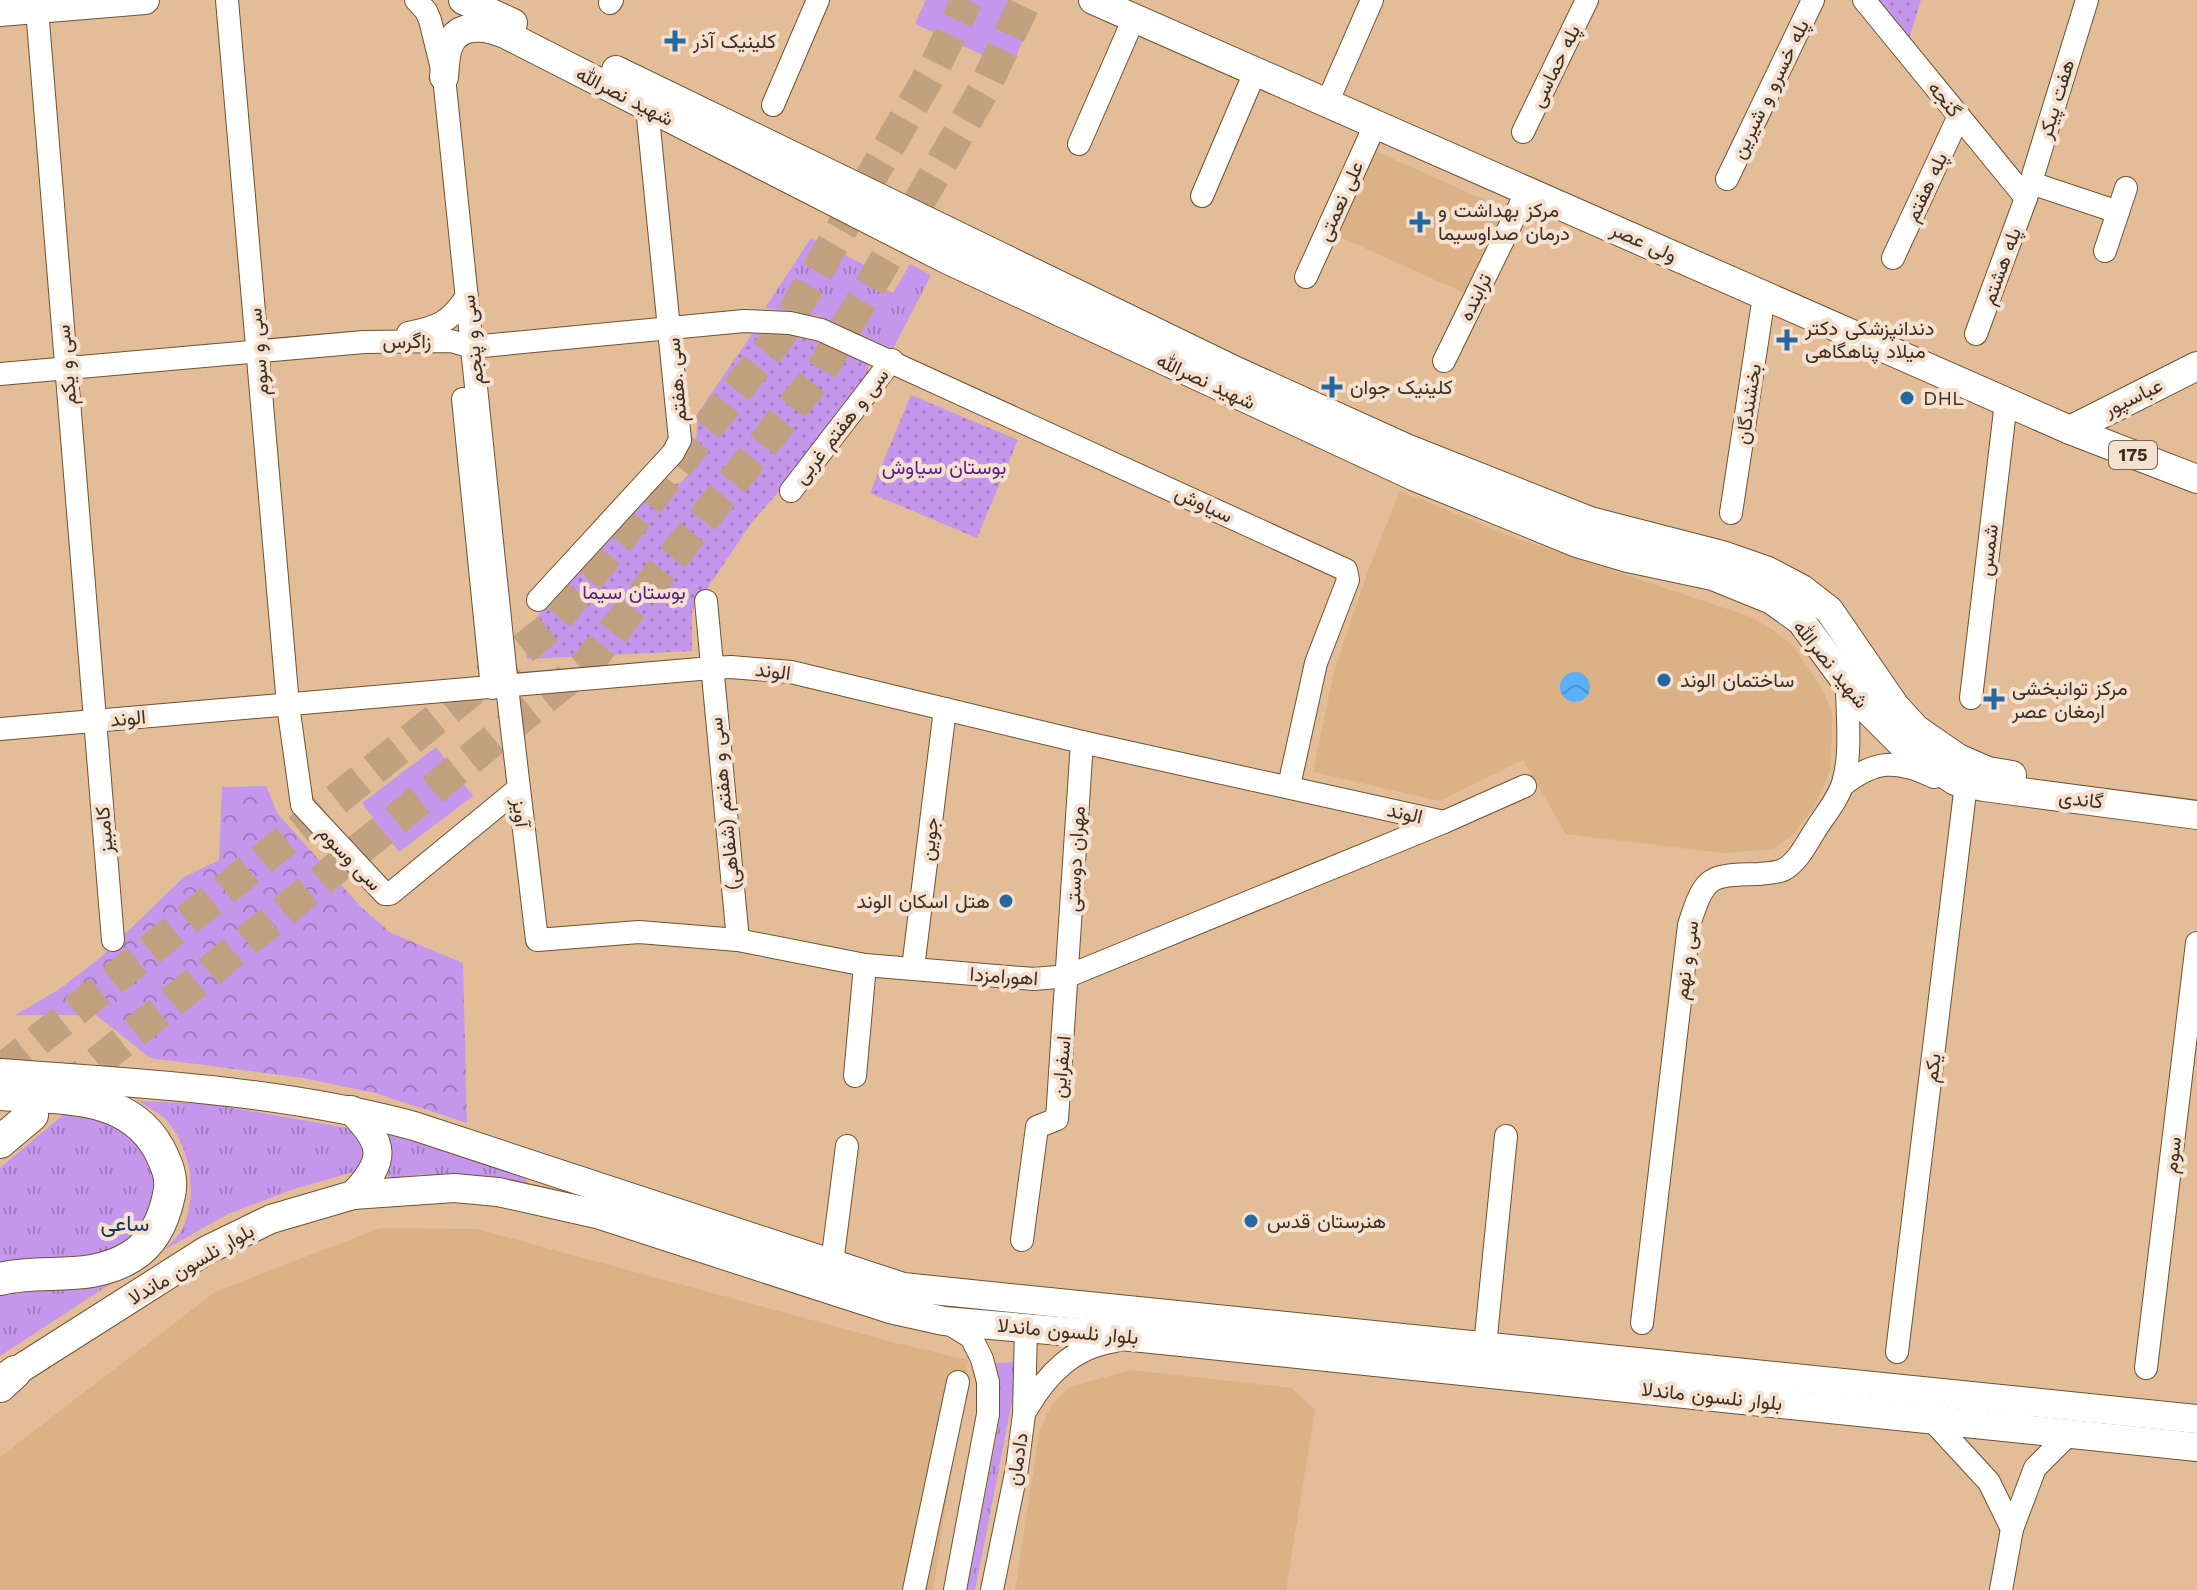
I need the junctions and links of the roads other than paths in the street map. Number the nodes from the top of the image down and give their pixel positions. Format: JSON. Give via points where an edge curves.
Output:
{"nodes":[{"id":1,"x":145,"y":0,"type":"edge"},
{"id":2,"x":227,"y":0,"type":"edge"},
{"id":3,"x":416,"y":0,"type":"edge"},
{"id":4,"x":463,"y":0,"type":"edge"},
{"id":5,"x":818,"y":0,"type":"edge"},
{"id":6,"x":1093,"y":0,"type":"edge"},
{"id":7,"x":1372,"y":0,"type":"edge"},
{"id":8,"x":1587,"y":0,"type":"edge"},
{"id":9,"x":1813,"y":0,"type":"edge"},
{"id":10,"x":1864,"y":0,"type":"edge"},
{"id":11,"x":2087,"y":0,"type":"edge"},
{"id":12,"x":37,"y":9,"type":"junction"},
{"id":13,"x":0,"y":12,"type":"edge"},
{"id":14,"x":1134,"y":18,"type":"junction"},
{"id":15,"x":1255,"y":72,"type":"junction"},
{"id":16,"x":444,"y":77,"type":"junction"},
{"id":17,"x":1327,"y":103,"type":"junction"},
{"id":18,"x":773,"y":105,"type":"dead end"},
{"id":19,"x":647,"y":107,"type":"junction"},
{"id":20,"x":1959,"y":116,"type":"junction"},
{"id":21,"x":1375,"y":125,"type":"junction"},
{"id":22,"x":1523,"y":132,"type":"dead end"},
{"id":23,"x":1079,"y":144,"type":"dead end"},
{"id":24,"x":1727,"y":179,"type":"dead end"},
{"id":25,"x":2126,"y":188,"type":"dead end"},
{"id":26,"x":1527,"y":191,"type":"junction"},
{"id":27,"x":2029,"y":191,"type":"junction"},
{"id":28,"x":1202,"y":196,"type":"dead end"},
{"id":29,"x":2118,"y":212,"type":"junction"},
{"id":30,"x":2105,"y":251,"type":"dead end"},
{"id":31,"x":1893,"y":258,"type":"dead end"},
{"id":32,"x":1306,"y":277,"type":"dead end"},
{"id":33,"x":467,"y":296,"type":"junction"},
{"id":34,"x":1764,"y":296,"type":"junction"},
{"id":35,"x":671,"y":327,"type":"junction"},
{"id":36,"x":1976,"y":334,"type":"dead end"},
{"id":37,"x":364,"y":342,"type":"junction"},
{"id":38,"x":857,"y":344,"type":"joint"},
{"id":39,"x":465,"y":345,"type":"junction"},
{"id":40,"x":258,"y":351,"type":"junction"},
{"id":41,"x":892,"y":360,"type":"junction"},
{"id":42,"x":1444,"y":361,"type":"dead end"},
{"id":43,"x":2197,"y":366,"type":"edge"},
{"id":44,"x":66,"y":368,"type":"junction"},
{"id":45,"x":0,"y":374,"type":"edge"},
{"id":46,"x":2006,"y":402,"type":"junction"},
{"id":47,"x":2070,"y":430,"type":"junction"},
{"id":48,"x":2197,"y":479,"type":"edge"},
{"id":49,"x":791,"y":491,"type":"dead end"},
{"id":50,"x":1731,"y":513,"type":"dead end"},
{"id":51,"x":538,"y":600,"type":"dead end"},
{"id":52,"x":706,"y":601,"type":"dead end"},
{"id":53,"x":711,"y":668,"type":"junction"},
{"id":54,"x":1847,"y":684,"type":"junction"},
{"id":55,"x":499,"y":687,"type":"junction"},
{"id":56,"x":1971,"y":698,"type":"dead end"},
{"id":57,"x":288,"y":705,"type":"junction"},
{"id":58,"x":945,"y":709,"type":"junction"},
{"id":59,"x":95,"y":721,"type":"junction"},
{"id":60,"x":0,"y":729,"type":"edge"},
{"id":61,"x":1082,"y":742,"type":"junction"},
{"id":62,"x":1964,"y":776,"type":"junction"},
{"id":63,"x":1843,"y":785,"type":"junction"},
{"id":64,"x":1289,"y":786,"type":"junction"},
{"id":65,"x":1525,"y":786,"type":"dead end"},
{"id":66,"x":518,"y":789,"type":"junction"},
{"id":67,"x":2197,"y":797,"type":"edge"},
{"id":68,"x":2197,"y":815,"type":"edge"},
{"id":69,"x":1444,"y":822,"type":"junction"},
{"id":70,"x":113,"y":940,"type":"dead end"},
{"id":71,"x":537,"y":940,"type":"joint"},
{"id":72,"x":738,"y":940,"type":"junction"},
{"id":73,"x":2197,"y":943,"type":"edge"},
{"id":74,"x":865,"y":965,"type":"junction"},
{"id":75,"x":913,"y":968,"type":"junction"},
{"id":76,"x":1068,"y":976,"type":"junction"},
{"id":77,"x":0,"y":1073,"type":"edge"},
{"id":78,"x":855,"y":1076,"type":"dead end"},
{"id":79,"x":0,"y":1094,"type":"edge"},
{"id":80,"x":351,"y":1110,"type":"junction"},
{"id":81,"x":32,"y":1115,"type":"tunnel mouth"},
{"id":82,"x":1506,"y":1136,"type":"dead end"},
{"id":83,"x":0,"y":1142,"type":"edge"},
{"id":84,"x":847,"y":1146,"type":"dead end"},
{"id":85,"x":548,"y":1171,"type":"junction"},
{"id":86,"x":353,"y":1195,"type":"junction"},
{"id":87,"x":539,"y":1200,"type":"junction"},
{"id":88,"x":607,"y":1203,"type":"junction"},
{"id":89,"x":1022,"y":1240,"type":"dead end"},
{"id":90,"x":832,"y":1263,"type":"junction"},
{"id":91,"x":0,"y":1279,"type":"edge"},
{"id":92,"x":903,"y":1287,"type":"junction"},
{"id":93,"x":944,"y":1321,"type":"junction"},
{"id":94,"x":1642,"y":1323,"type":"dead end"},
{"id":95,"x":1026,"y":1327,"type":"junction"},
{"id":96,"x":1142,"y":1338,"type":"junction"},
{"id":97,"x":1485,"y":1346,"type":"junction"},
{"id":98,"x":1897,"y":1352,"type":"dead end"},
{"id":99,"x":2146,"y":1368,"type":"dead end"},
{"id":100,"x":5,"y":1379,"type":"edge"},
{"id":101,"x":958,"y":1382,"type":"dead end"},
{"id":102,"x":1024,"y":1414,"type":"junction"},
{"id":103,"x":1931,"y":1419,"type":"junction"},
{"id":104,"x":2197,"y":1419,"type":"edge"},
{"id":105,"x":2070,"y":1433,"type":"junction"},
{"id":106,"x":2197,"y":1447,"type":"edge"},
{"id":107,"x":2012,"y":1529,"type":"junction"},
{"id":108,"x":914,"y":1590,"type":"edge"},
{"id":109,"x":955,"y":1590,"type":"edge"},
{"id":110,"x":992,"y":1590,"type":"edge"},
{"id":111,"x":2001,"y":1590,"type":"edge"}],
"edges":[{"from":1,"to":12,"type":"main road"},
{"from":2,"to":40,"type":"street","name":"سی و سوم"},
{"from":3,"to":16,"type":"street","name":"سی و پنجم","via":[[430,20]]},
{"from":4,"to":62,"type":"main road","name":"شهید نصرالله","via":[[1406,448],[1590,521],[1768,571],[1829,610],[1895,706],[1947,752]]},
{"from":5,"to":18,"type":"street"},
{"from":6,"to":14,"type":"main road","name":"ولی عصر","number":"175"},
{"from":7,"to":17,"type":"street"},
{"from":8,"to":22,"type":"street","name":"پله حماسی"},
{"from":9,"to":24,"type":"street","name":"پله خسرو و شیرین"},
{"from":10,"to":20,"type":"street","name":"گنجه"},
{"from":11,"to":27,"type":"street","name":"هفت پیکر"},
{"from":12,"to":13,"type":"main road"},
{"from":12,"to":44,"type":"street","name":"سی و یکم"},
{"from":14,"to":15,"type":"main road","name":"ولی عصر","number":"175"},
{"from":14,"to":23,"type":"street"},
{"from":15,"to":17,"type":"main road","name":"ولی عصر","number":"175"},
{"from":15,"to":28,"type":"street"},
{"from":16,"to":19,"type":"main road","name":"شهید نصرالله","via":[[448,47],[457,35],[471,27],[490,28]]},
{"from":16,"to":33,"type":"street","name":"سی و پنجم"},
{"from":17,"to":21,"type":"main road","name":"ولی عصر","number":"175"},
{"from":19,"to":35,"type":"street","name":"سی .هفتم"},
{"from":19,"to":54,"type":"main road","name":"شهید نصرالله","via":[[946,259],[1413,476],[1577,543],[1713,576],[1756,593],[1801,621]]},
{"from":20,"to":27,"type":"street","name":"گنجه"},
{"from":20,"to":31,"type":"street","name":"پله هفتم"},
{"from":21,"to":26,"type":"main road","name":"ولی عصر","number":"175"},
{"from":21,"to":32,"type":"street","name":"علی نعمتی"},
{"from":25,"to":29,"type":"street"},
{"from":26,"to":34,"type":"main road","name":"ولی عصر","number":"175"},
{"from":26,"to":42,"type":"street","name":"ترابنده"},
{"from":27,"to":29,"type":"street"},
{"from":27,"to":36,"type":"street","name":"پله هشتم"},
{"from":29,"to":30,"type":"street"},
{"from":33,"to":37,"type":"street","via":[[443,324]]},
{"from":33,"to":39,"type":"street","name":"سی و پنجم"},
{"from":34,"to":46,"type":"main road","name":"ولی عصر","number":"175"},
{"from":34,"to":50,"type":"street","name":"بخشندگان"},
{"from":35,"to":38,"type":"street","name":"زاگرس","via":[[770,321],[821,330]]},
{"from":35,"to":39,"type":"street","name":"زاگرس"},
{"from":35,"to":51,"type":"street","name":"سی .هفتم","via":[[680,440]]},
{"from":37,"to":39,"type":"street","name":"زاگرس"},
{"from":37,"to":40,"type":"street","name":"زاگرس"},
{"from":38,"to":41,"type":"street","name":"سیاوش"},
{"from":39,"to":55,"type":"street","name":"سی و پنجم"},
{"from":40,"to":44,"type":"street","name":"زاگرس"},
{"from":40,"to":57,"type":"street","name":"سی و سوم"},
{"from":41,"to":49,"type":"street","name":"سی و هفتم غربی"},
{"from":41,"to":64,"type":"street","name":"سیاوش","via":[[1346,570],[1348,580],[1316,663]]},
{"from":43,"to":47,"type":"main road","name":"عباسپور"},
{"from":44,"to":45,"type":"street","name":"زاگرس"},
{"from":44,"to":59,"type":"street","name":"سی و یکم"},
{"from":46,"to":47,"type":"main road","name":"ولی عصر","number":"175"},
{"from":46,"to":56,"type":"street","name":"شمس"},
{"from":47,"to":48,"type":"main road","name":"ولی عصر","number":"175"},
{"from":52,"to":53,"type":"street"},
{"from":53,"to":55,"type":"street","name":"الوند"},
{"from":53,"to":58,"type":"street","name":"الوند","via":[[791,672]]},
{"from":53,"to":72,"type":"street","name":"سی و هفتم (شفاهی)"},
{"from":54,"to":62,"type":"main road","name":"شهید نصرالله","via":[[1891,735],[1917,756]]},
{"from":54,"to":63,"type":"street","name":"سی و نهم"},
{"from":55,"to":57,"type":"street","name":"الوند"},
{"from":55,"to":66,"type":"street","name":"آویز"},
{"from":57,"to":59,"type":"street","name":"الوند"},
{"from":57,"to":66,"type":"street","name":"سی وسوم","via":[[302,805],[385,894]]},
{"from":58,"to":61,"type":"street","name":"الوند"},
{"from":58,"to":75,"type":"street","name":"جوین"},
{"from":59,"to":60,"type":"street","name":"الوند"},
{"from":59,"to":70,"type":"street","name":"کامبیز"},
{"from":61,"to":64,"type":"street","name":"الوند"},
{"from":61,"to":76,"type":"street","name":"مهران دوستی"},
{"from":62,"to":63,"type":"street","via":[[1941,780],[1895,764],[1872,767]]},
{"from":62,"to":67,"type":"main road","name":"گاندی","via":[[2003,774]]},
{"from":62,"to":68,"type":"main road","name":"گاندی"},
{"from":62,"to":98,"type":"street","name":"یکم"},
{"from":63,"to":94,"type":"street","name":"سی و نهم","via":[[1787,868],[1719,876],[1698,900],[1689,925]]},
{"from":64,"to":69,"type":"street","name":"الوند"},
{"from":65,"to":69,"type":"street","name":"الوند"},
{"from":66,"to":71,"type":"street","name":"آویز"},
{"from":69,"to":76,"type":"street","name":"اهورامزدا"},
{"from":71,"to":72,"type":"street","name":"اهورامزدا","via":[[639,932]]},
{"from":72,"to":74,"type":"street","name":"اهورامزدا"},
{"from":73,"to":99,"type":"street","name":"سوم"},
{"from":74,"to":75,"type":"street","name":"اهورامزدا"},
{"from":74,"to":78,"type":"street"},
{"from":75,"to":76,"type":"street","name":"اهورامزدا","via":[[1034,979]]},
{"from":76,"to":89,"type":"street","name":"اسفراین","via":[[1057,1119],[1037,1127]]},
{"from":77,"to":80,"type":"main road","name":"بلوار نلسون ماندلا","via":[[161,1085]]},
{"from":79,"to":91,"type":"highway","via":[[105,1104],[129,1115],[150,1133],[172,1182],[165,1213],[151,1239],[132,1256],[100,1270]]},
{"from":80,"to":85,"type":"main road","name":"بلوار نلسون ماندلا"},
{"from":80,"to":86,"type":"main road","via":[[379,1147],[372,1174]]},
{"from":81,"to":83,"type":"highway"},
{"from":82,"to":97,"type":"street"},
{"from":84,"to":90,"type":"street"},
{"from":85,"to":87,"type":"main road","via":[[553,1189]]},
{"from":85,"to":88,"type":"main road","name":"بلوار نلسون ماندلا"},
{"from":86,"to":87,"type":"main road","name":"بلوار نلسون ماندلا","via":[[454,1188]]},
{"from":86,"to":100,"type":"main road","name":"بلوار نلسون ماندلا","via":[[234,1235]]},
{"from":87,"to":88,"type":"main road","name":"بلوار نلسون ماندلا"},
{"from":88,"to":90,"type":"main road","name":"بلوار نلسون ماندلا"},
{"from":88,"to":93,"type":"main road","name":"بلوار نلسون ماندلا","via":[[876,1304]]},
{"from":90,"to":92,"type":"main road","name":"بلوار نلسون ماندلا"},
{"from":92,"to":95,"type":"main road"},
{"from":92,"to":97,"type":"main road","name":"بلوار نلسون ماندلا"},
{"from":93,"to":95,"type":"main road","name":"بلوار نلسون ماندلا"},
{"from":93,"to":109,"type":"street","name":"دادمان","via":[[977,1346],[988,1397]]},
{"from":95,"to":96,"type":"main road","name":"بلوار نلسون ماندلا"},
{"from":95,"to":102,"type":"street","name":"دادمان"},
{"from":96,"to":102,"type":"street","via":[[1103,1343],[1074,1354],[1039,1387]]},
{"from":96,"to":103,"type":"main road","name":"بلوار نلسون ماندلا"},
{"from":97,"to":104,"type":"main road","name":"بلوار نلسون ماندلا"},
{"from":101,"to":108,"type":"street"},
{"from":102,"to":110,"type":"street","name":"دادمان"},
{"from":103,"to":105,"type":"main road","name":"بلوار نلسون ماندلا"},
{"from":103,"to":107,"type":"street","via":[[1989,1482]]},
{"from":105,"to":106,"type":"main road","name":"بلوار نلسون ماندلا"},
{"from":105,"to":107,"type":"street","via":[[2035,1468]]},
{"from":107,"to":111,"type":"street"}]}
